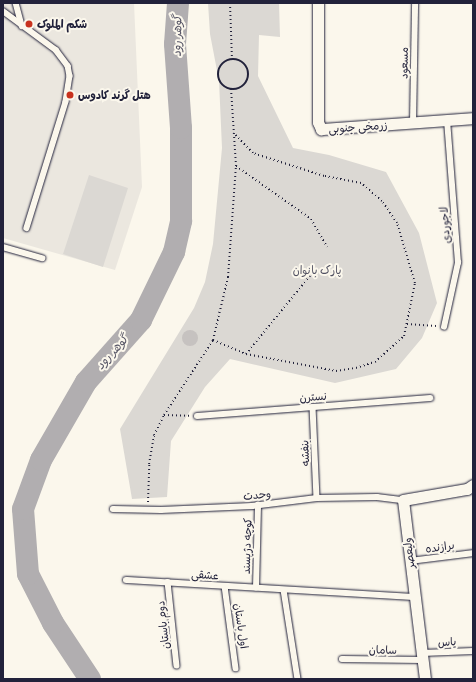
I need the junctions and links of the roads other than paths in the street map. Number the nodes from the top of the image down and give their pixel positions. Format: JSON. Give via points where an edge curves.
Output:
{"nodes":[{"id":1,"x":16,"y":3,"type":"edge"},
{"id":2,"x":318,"y":3,"type":"edge"},
{"id":3,"x":415,"y":3,"type":"edge"},
{"id":4,"x":3,"y":11,"type":"edge"},
{"id":5,"x":22,"y":26,"type":"junction"},
{"id":6,"x":473,"y":118,"type":"edge"},
{"id":7,"x":447,"y":120,"type":"junction"},
{"id":8,"x":413,"y":123,"type":"junction"},
{"id":9,"x":28,"y":228,"type":"dead end"},
{"id":10,"x":3,"y":247,"type":"edge"},
{"id":11,"x":42,"y":258,"type":"dead end"},
{"id":12,"x":444,"y":327,"type":"road end"},
{"id":13,"x":430,"y":398,"type":"dead end"},
{"id":14,"x":313,"y":407,"type":"junction"},
{"id":15,"x":197,"y":416,"type":"road end"},
{"id":16,"x":473,"y":485,"type":"edge"},
{"id":17,"x":317,"y":498,"type":"junction"},
{"id":18,"x":403,"y":500,"type":"junction"},
{"id":19,"x":258,"y":505,"type":"junction"},
{"id":20,"x":113,"y":509,"type":"dead end"},
{"id":21,"x":473,"y":553,"type":"edge"},
{"id":22,"x":410,"y":561,"type":"junction"},
{"id":23,"x":126,"y":580,"type":"dead end"},
{"id":24,"x":168,"y":582,"type":"junction"},
{"id":25,"x":225,"y":586,"type":"junction"},
{"id":26,"x":256,"y":588,"type":"junction"},
{"id":27,"x":284,"y":590,"type":"junction"},
{"id":28,"x":415,"y":597,"type":"junction"},
{"id":29,"x":473,"y":651,"type":"edge"},
{"id":30,"x":422,"y":656,"type":"junction"},
{"id":31,"x":342,"y":659,"type":"dead end"},
{"id":32,"x":177,"y":666,"type":"dead end"},
{"id":33,"x":236,"y":668,"type":"dead end"},
{"id":34,"x":298,"y":679,"type":"edge"},
{"id":35,"x":425,"y":679,"type":"edge"}],
"edges":[{"from":1,"to":5,"type":"lane"},
{"from":2,"to":8,"type":"street","name":"زرمخی جنوبی","via":[[318,122],[321,129]]},
{"from":3,"to":8,"type":"lane","name":"مسعود"},
{"from":4,"to":5,"type":"lane"},
{"from":5,"to":9,"type":"lane","via":[[56,50],[68,66],[70,76],[66,102]]},
{"from":6,"to":7,"type":"street","name":"زرمخی جنوبی"},
{"from":7,"to":8,"type":"street","name":"زرمخی جنوبی"},
{"from":7,"to":12,"type":"lane","name":"لاجوردی","via":[[458,263]]},
{"from":10,"to":11,"type":"lane"},
{"from":13,"to":14,"type":"lane","name":"نسترن"},
{"from":14,"to":15,"type":"lane","name":"نسترن"},
{"from":14,"to":17,"type":"lane","name":"بنفشه"},
{"from":16,"to":18,"type":"street","via":[[467,490]]},
{"from":17,"to":18,"type":"lane","name":"وحدت","via":[[377,497]]},
{"from":17,"to":19,"type":"lane","name":"وحدت"},
{"from":18,"to":22,"type":"street","name":"ولیعصر"},
{"from":19,"to":20,"type":"lane","name":"وحدت"},
{"from":19,"to":26,"type":"lane","name":"کوچه دژپسند"},
{"from":21,"to":22,"type":"lane","name":"برازنده"},
{"from":22,"to":28,"type":"street","name":"ولیعصر"},
{"from":23,"to":24,"type":"lane","name":"عشقی"},
{"from":24,"to":25,"type":"lane","name":"عشقی"},
{"from":24,"to":32,"type":"lane","name":"دوم باستان"},
{"from":25,"to":26,"type":"lane","name":"عشقی"},
{"from":25,"to":33,"type":"lane","name":"اول باستان"},
{"from":26,"to":27,"type":"lane","name":"عشقی"},
{"from":27,"to":28,"type":"lane","name":"عشقی"},
{"from":27,"to":34,"type":"lane"},
{"from":28,"to":30,"type":"street","name":"ولیعصر"},
{"from":29,"to":30,"type":"lane","name":"یاس"},
{"from":30,"to":31,"type":"lane","name":"سامان"},
{"from":30,"to":35,"type":"street","name":"ولیعصر"}]}
